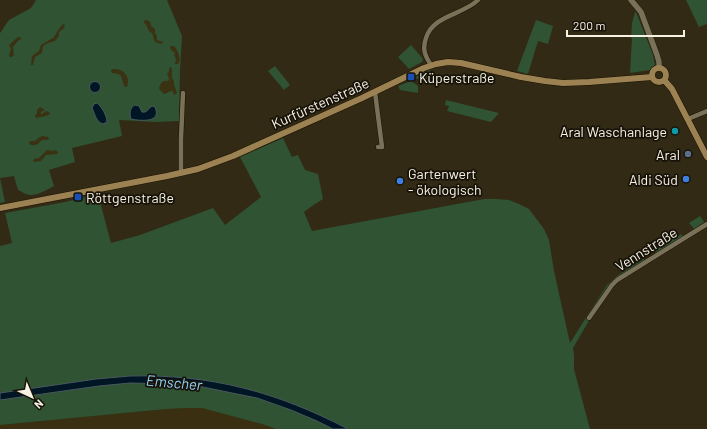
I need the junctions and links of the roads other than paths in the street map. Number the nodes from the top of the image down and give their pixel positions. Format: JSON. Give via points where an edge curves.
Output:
{"nodes":[{"id":1,"x":478,"y":0,"type":"edge"},
{"id":2,"x":632,"y":0,"type":"edge"},
{"id":3,"x":431,"y":65,"type":"junction"},
{"id":4,"x":659,"y":68,"type":"junction"},
{"id":5,"x":652,"y":77,"type":"junction"},
{"id":6,"x":665,"y":80,"type":"junction"},
{"id":7,"x":375,"y":92,"type":"junction"},
{"id":8,"x":183,"y":94,"type":"dead end"},
{"id":9,"x":707,"y":111,"type":"edge"},
{"id":10,"x":688,"y":120,"type":"junction"},
{"id":11,"x":378,"y":147,"type":"dead end"},
{"id":12,"x":707,"y":156,"type":"edge"},
{"id":13,"x":181,"y":173,"type":"junction"},
{"id":14,"x":0,"y":208,"type":"edge"},
{"id":15,"x":707,"y":224,"type":"edge"},
{"id":16,"x":589,"y":318,"type":"dead end"}],
"edges":[{"from":1,"to":3,"type":"street","via":[[440,21],[429,32],[424,52]]},
{"from":2,"to":4,"type":"street","via":[[639,10],[657,55]]},
{"from":3,"to":5,"type":"main road","name":"Kurfürstenstraße","via":[[461,63],[522,77],[563,83]]},
{"from":3,"to":7,"type":"main road","name":"Kurfürstenstraße"},
{"from":4,"to":5,"type":"main road","via":[[654,71]]},
{"from":4,"to":6,"type":"main road","via":[[666,72]]},
{"from":5,"to":6,"type":"main road","name":"Kurfürstenstraße","via":[[657,82]]},
{"from":6,"to":10,"type":"main road"},
{"from":7,"to":11,"type":"street","via":[[382,147]]},
{"from":7,"to":13,"type":"main road","name":"Kurfürstenstraße","via":[[224,160]]},
{"from":8,"to":13,"type":"street"},
{"from":9,"to":10,"type":"street"},
{"from":10,"to":12,"type":"main road"},
{"from":13,"to":14,"type":"main road","name":"Kurfürstenstraße"},
{"from":15,"to":16,"type":"street","name":"Vennstraße","via":[[616,280]]}]}
